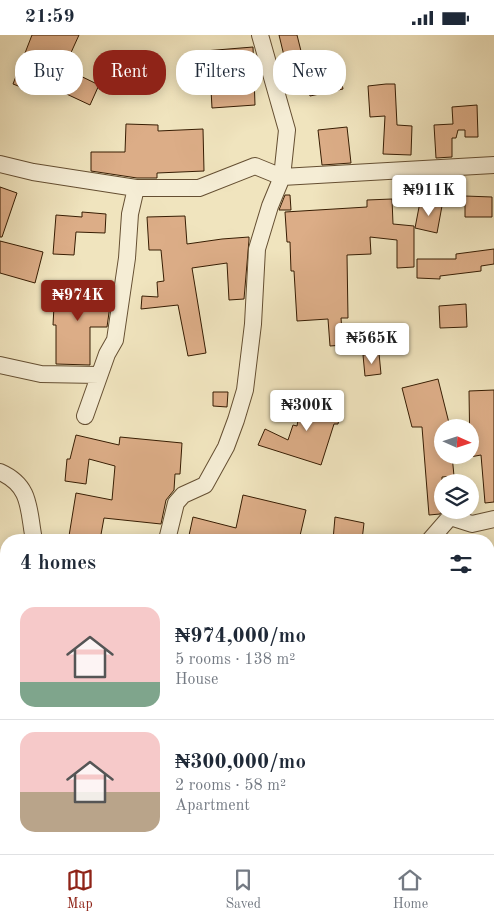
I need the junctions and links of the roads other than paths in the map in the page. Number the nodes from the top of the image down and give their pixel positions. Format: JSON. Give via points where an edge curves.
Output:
{"nodes":[{"id":1,"x":260,"y":35,"type":"edge"},
{"id":2,"x":0,"y":164,"type":"edge"},
{"id":3,"x":494,"y":165,"type":"edge"},
{"id":4,"x":282,"y":177,"type":"junction"},
{"id":5,"x":136,"y":188,"type":"junction"},
{"id":6,"x":0,"y":365,"type":"edge"},
{"id":7,"x":99,"y":375,"type":"junction"},
{"id":8,"x":85,"y":416,"type":"dead end"},
{"id":9,"x":0,"y":472,"type":"edge"},
{"id":10,"x":494,"y":519,"type":"edge"},
{"id":11,"x":33,"y":534,"type":"edge"},
{"id":12,"x":168,"y":534,"type":"edge"},
{"id":13,"x":435,"y":534,"type":"edge"}],
"edges":[{"from":1,"to":4,"type":"street","via":[[287,130]]},
{"from":2,"to":5,"type":"street"},
{"from":3,"to":4,"type":"street"},
{"from":4,"to":5,"type":"street","via":[[255,165],[199,188]]},
{"from":4,"to":12,"type":"street","via":[[257,249],[245,390],[236,420],[226,447],[205,485],[183,495],[176,503]]},
{"from":5,"to":7,"type":"street","via":[[130,214],[116,339]]},
{"from":6,"to":7,"type":"street","via":[[41,374]]},
{"from":7,"to":8,"type":"street"},
{"from":9,"to":11,"type":"street","via":[[24,489]]},
{"from":10,"to":13,"type":"street","via":[[472,524],[450,517]]}]}
